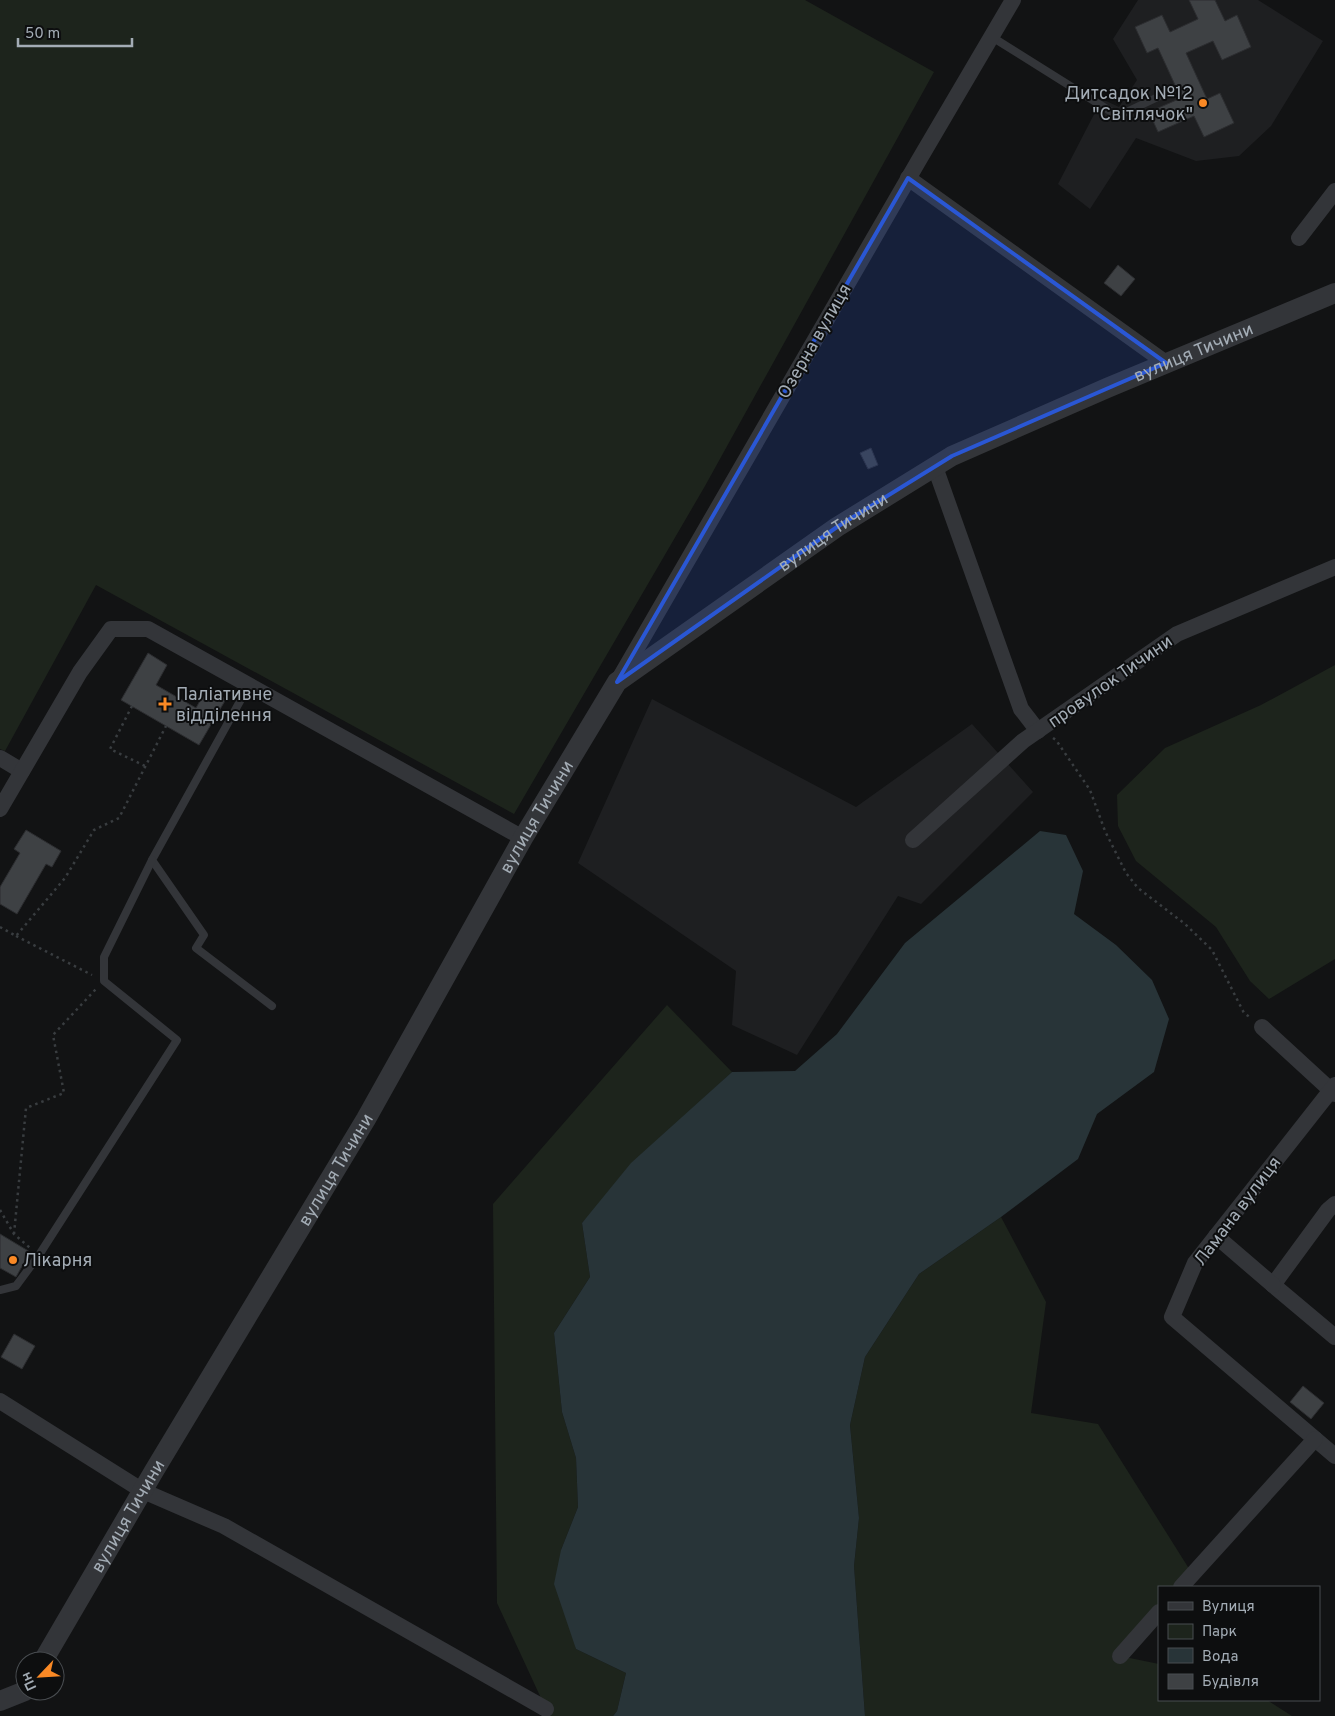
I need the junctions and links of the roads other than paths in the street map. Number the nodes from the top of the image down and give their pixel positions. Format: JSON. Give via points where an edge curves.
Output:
{"nodes":[{"id":1,"x":1013,"y":0,"type":"edge"},
{"id":2,"x":992,"y":37,"type":"junction"},
{"id":3,"x":1160,"y":96,"type":"dead end"},
{"id":4,"x":908,"y":178,"type":"junction"},
{"id":5,"x":1335,"y":191,"type":"edge"},
{"id":6,"x":1299,"y":238,"type":"dead end"},
{"id":7,"x":1335,"y":293,"type":"edge"},
{"id":8,"x":1166,"y":363,"type":"junction"},
{"id":9,"x":934,"y":467,"type":"junction"},
{"id":10,"x":1335,"y":567,"type":"edge"},
{"id":11,"x":617,"y":682,"type":"junction"},
{"id":12,"x":249,"y":685,"type":"junction"},
{"id":13,"x":1038,"y":731,"type":"junction"},
{"id":14,"x":0,"y":758,"type":"edge"},
{"id":15,"x":22,"y":771,"type":"junction"},
{"id":16,"x":0,"y":809,"type":"edge"},
{"id":17,"x":523,"y":838,"type":"junction"},
{"id":18,"x":913,"y":840,"type":"dead end"},
{"id":19,"x":152,"y":860,"type":"junction"},
{"id":20,"x":272,"y":1006,"type":"dead end"},
{"id":21,"x":1262,"y":1027,"type":"road end"},
{"id":22,"x":1334,"y":1090,"type":"edge"},
{"id":23,"x":1335,"y":1204,"type":"edge"},
{"id":24,"x":1216,"y":1236,"type":"junction"},
{"id":25,"x":1273,"y":1285,"type":"junction"},
{"id":26,"x":0,"y":1290,"type":"edge"},
{"id":27,"x":1335,"y":1337,"type":"edge"},
{"id":28,"x":0,"y":1401,"type":"edge"},
{"id":29,"x":1315,"y":1439,"type":"junction"},
{"id":30,"x":1335,"y":1456,"type":"edge"},
{"id":31,"x":143,"y":1491,"type":"junction"},
{"id":32,"x":1182,"y":1586,"type":"edge"},
{"id":33,"x":1158,"y":1613,"type":"edge"},
{"id":34,"x":49,"y":1651,"type":"edge"},
{"id":35,"x":1120,"y":1656,"type":"dead end"},
{"id":36,"x":15,"y":1694,"type":"edge"},
{"id":37,"x":0,"y":1701,"type":"edge"},
{"id":38,"x":0,"y":1707,"type":"edge"},
{"id":39,"x":546,"y":1709,"type":"dead end"},
{"id":40,"x":7,"y":1716,"type":"edge"}],
"edges":[{"from":1,"to":2,"type":"street","name":"Озерна вулиця"},
{"from":2,"to":3,"type":"lane","via":[[1118,116]]},
{"from":2,"to":4,"type":"street","name":"Озерна вулиця"},
{"from":4,"to":8,"type":"street"},
{"from":4,"to":11,"type":"street","name":"Озерна вулиця"},
{"from":5,"to":6,"type":"street"},
{"from":7,"to":8,"type":"street","name":"вулиця Тичини"},
{"from":8,"to":9,"type":"street","name":"вулиця Тичини","via":[[952,456]]},
{"from":9,"to":11,"type":"street","name":"вулиця Тичини","via":[[837,527]]},
{"from":9,"to":13,"type":"street","via":[[1021,709]]},
{"from":10,"to":13,"type":"street","name":"провулок Тичини","via":[[1177,634]]},
{"from":11,"to":17,"type":"street","name":"вулиця Тичини"},
{"from":12,"to":15,"type":"street","via":[[148,629],[110,629],[80,672]]},
{"from":12,"to":17,"type":"street"},
{"from":12,"to":19,"type":"lane"},
{"from":13,"to":18,"type":"street","name":"провулок Тичини"},
{"from":14,"to":15,"type":"street"},
{"from":15,"to":16,"type":"street"},
{"from":17,"to":31,"type":"street","name":"вулиця Тичини","via":[[366,1119]]},
{"from":19,"to":20,"type":"lane","via":[[204,935],[196,948]]},
{"from":19,"to":26,"type":"lane","via":[[104,957],[104,981],[177,1040],[39,1255],[16,1286]]},
{"from":21,"to":22,"type":"street"},
{"from":22,"to":24,"type":"street","name":"Ламана вулиця"},
{"from":23,"to":25,"type":"street"},
{"from":24,"to":25,"type":"street"},
{"from":24,"to":29,"type":"street","name":"Ламана вулиця","via":[[1195,1263],[1172,1317]]},
{"from":25,"to":27,"type":"street"},
{"from":28,"to":31,"type":"street"},
{"from":29,"to":30,"type":"street","name":"Ламана вулиця"},
{"from":29,"to":32,"type":"street"},
{"from":31,"to":34,"type":"street","name":"вулиця Тичини"},
{"from":31,"to":39,"type":"street","via":[[224,1526]]},
{"from":33,"to":35,"type":"street"},
{"from":36,"to":37,"type":"street"},
{"from":38,"to":40,"type":"street"}]}
